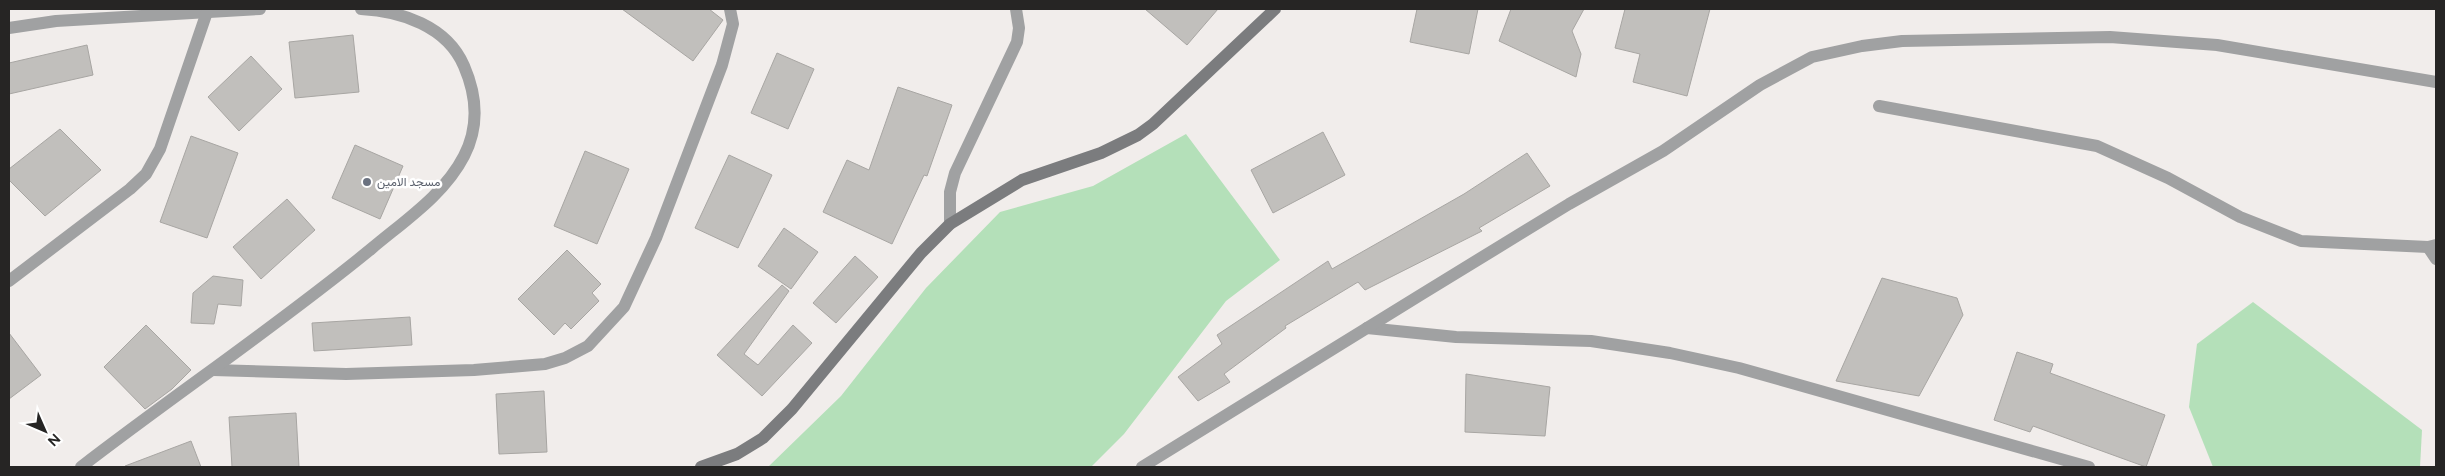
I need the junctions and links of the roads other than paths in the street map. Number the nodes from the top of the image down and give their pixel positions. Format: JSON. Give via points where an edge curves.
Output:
{"nodes":[{"id":1,"x":260,"y":9,"type":"edge"},
{"id":2,"x":361,"y":9,"type":"edge"},
{"id":3,"x":730,"y":9,"type":"edge"},
{"id":4,"x":1016,"y":9,"type":"edge"},
{"id":5,"x":1275,"y":9,"type":"edge"},
{"id":6,"x":207,"y":12,"type":"junction"},
{"id":7,"x":9,"y":28,"type":"edge"},
{"id":8,"x":2436,"y":82,"type":"edge"},
{"id":9,"x":1879,"y":106,"type":"dead end"},
{"id":10,"x":950,"y":224,"type":"junction"},
{"id":11,"x":2432,"y":246,"type":"edge"},
{"id":12,"x":2436,"y":259,"type":"edge"},
{"id":13,"x":9,"y":281,"type":"edge"},
{"id":14,"x":1366,"y":328,"type":"junction"},
{"id":15,"x":213,"y":370,"type":"junction"},
{"id":16,"x":81,"y":467,"type":"edge"},
{"id":17,"x":701,"y":467,"type":"edge"},
{"id":18,"x":1142,"y":467,"type":"edge"},
{"id":19,"x":2089,"y":467,"type":"edge"}],
"edges":[{"from":1,"to":6,"type":"street"},
{"from":2,"to":15,"type":"street","via":[[414,19],[441,35],[459,53],[471,81],[476,108],[473,133],[464,155],[451,178],[425,204],[311,298]]},
{"from":3,"to":15,"type":"street","via":[[733,24],[722,65],[656,238],[624,307],[588,346],[545,364],[474,370],[346,374]]},
{"from":4,"to":10,"type":"street","via":[[1017,42],[955,174],[950,192]]},
{"from":5,"to":10,"type":"street","via":[[1138,135],[1022,180]]},
{"from":6,"to":7,"type":"street","via":[[56,21]]},
{"from":6,"to":13,"type":"street","via":[[160,150],[146,174]]},
{"from":8,"to":14,"type":"street","via":[[2217,45],[2110,37],[1902,41],[1812,57],[1760,85],[1662,151]]},
{"from":9,"to":11,"type":"street","via":[[2097,146],[2168,178],[2240,217],[2301,241]]},
{"from":10,"to":17,"type":"street","via":[[921,253],[792,409],[763,438],[737,454]]},
{"from":11,"to":12,"type":"street"},
{"from":14,"to":18,"type":"street"},
{"from":14,"to":19,"type":"street","via":[[1456,337],[1591,341],[1670,353],[1740,368]]},
{"from":15,"to":16,"type":"street"}]}
